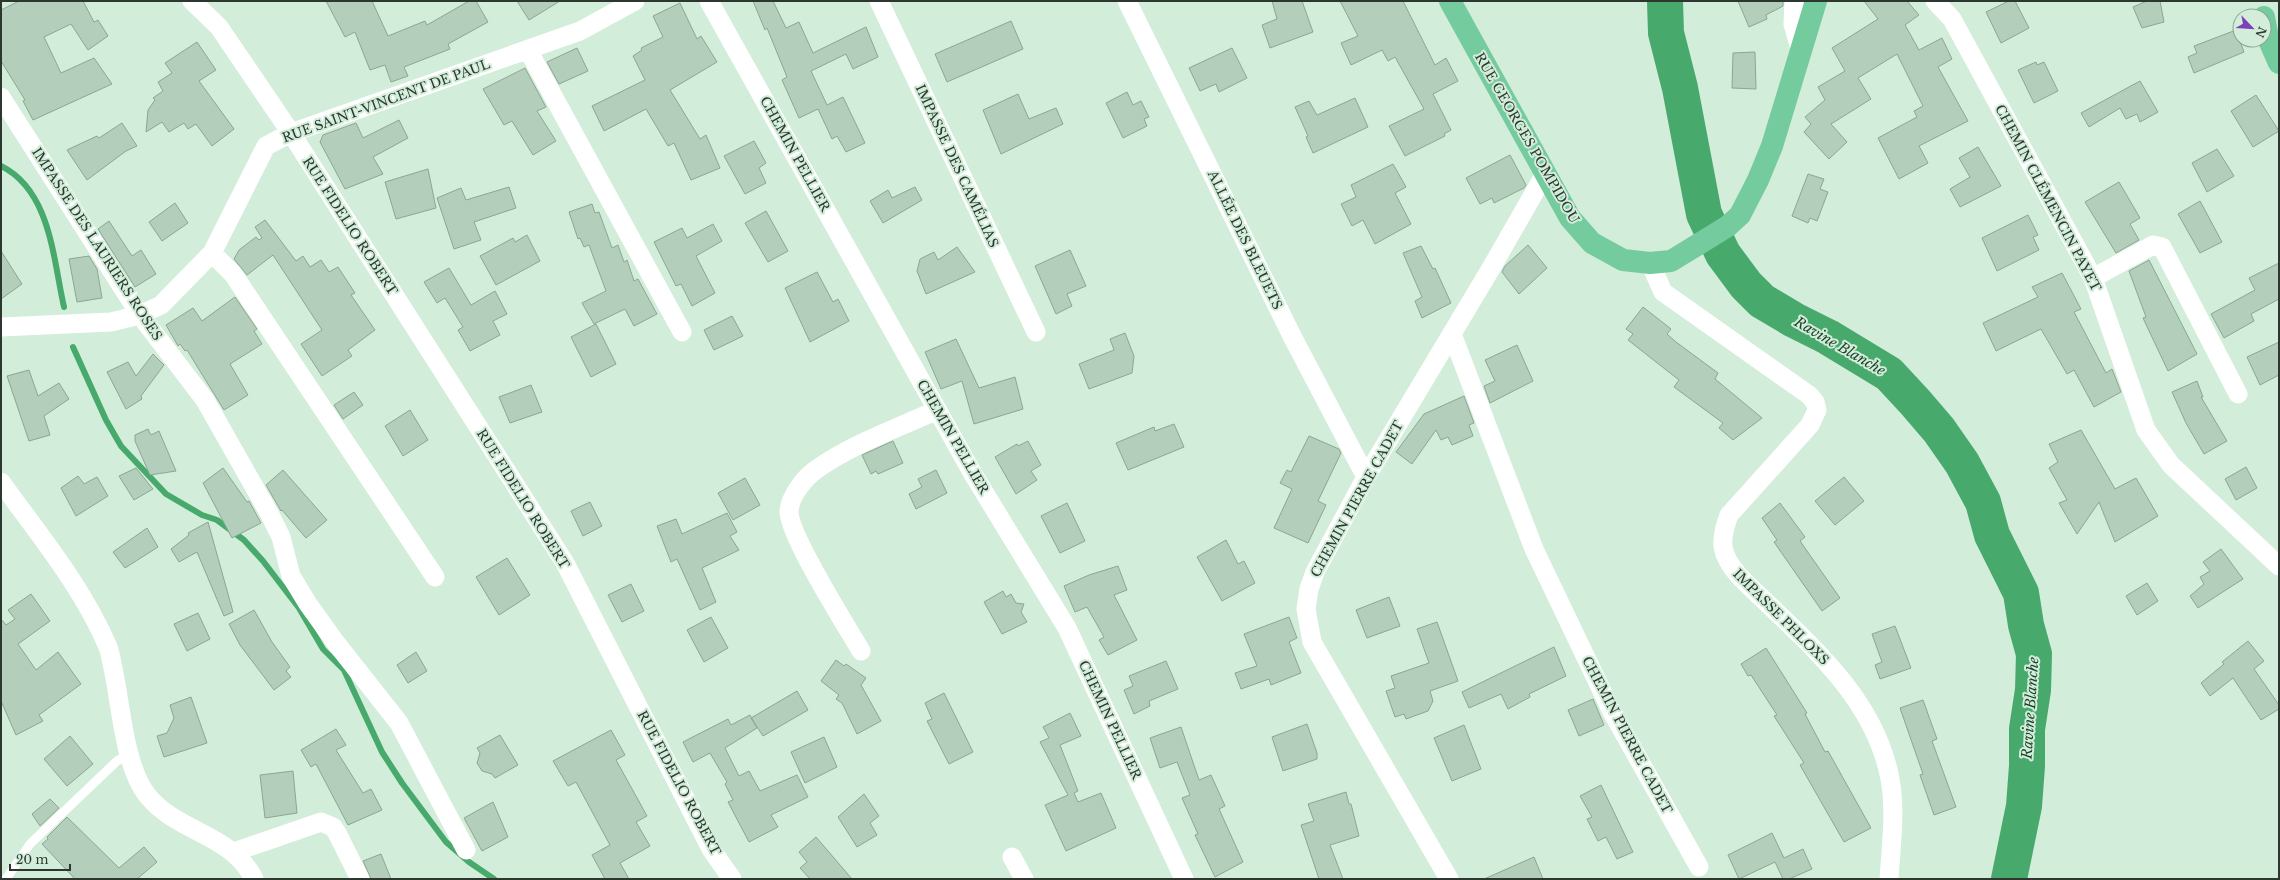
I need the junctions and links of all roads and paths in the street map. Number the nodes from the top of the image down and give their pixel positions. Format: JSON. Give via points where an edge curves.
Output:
{"nodes":[{"id":1,"x":192,"y":1,"type":"edge"},
{"id":2,"x":635,"y":1,"type":"edge"},
{"id":3,"x":710,"y":1,"type":"edge"},
{"id":4,"x":879,"y":1,"type":"edge"},
{"id":5,"x":1127,"y":1,"type":"edge"},
{"id":6,"x":1450,"y":1,"type":"edge"},
{"id":7,"x":1794,"y":1,"type":"edge"},
{"id":8,"x":1816,"y":1,"type":"edge"},
{"id":9,"x":1935,"y":1,"type":"edge"},
{"id":10,"x":2272,"y":47,"type":"edge"},
{"id":11,"x":1800,"y":49,"type":"junction"},
{"id":12,"x":528,"y":50,"type":"junction"},
{"id":13,"x":2279,"y":63,"type":"edge"},
{"id":14,"x":1,"y":97,"type":"edge"},
{"id":15,"x":291,"y":133,"type":"junction"},
{"id":16,"x":1545,"y":174,"type":"junction"},
{"id":17,"x":212,"y":253,"type":"junction"},
{"id":18,"x":1661,"y":262,"type":"junction"},
{"id":19,"x":2093,"y":278,"type":"junction"},
{"id":20,"x":140,"y":315,"type":"junction"},
{"id":21,"x":1,"y":327,"type":"edge"},
{"id":22,"x":682,"y":332,"type":"dead end"},
{"id":23,"x":1036,"y":332,"type":"dead end"},
{"id":24,"x":1452,"y":334,"type":"junction"},
{"id":25,"x":2238,"y":394,"type":"dead end"},
{"id":26,"x":937,"y":410,"type":"junction"},
{"id":27,"x":1366,"y":477,"type":"junction"},
{"id":28,"x":1,"y":482,"type":"edge"},
{"id":29,"x":2279,"y":566,"type":"edge"},
{"id":30,"x":435,"y":577,"type":"dead end"},
{"id":31,"x":861,"y":651,"type":"dead end"},
{"id":32,"x":130,"y":754,"type":"junction"},
{"id":33,"x":466,"y":850,"type":"dead end"},
{"id":34,"x":234,"y":852,"type":"junction"},
{"id":35,"x":1012,"y":857,"type":"dead end"},
{"id":36,"x":1699,"y":867,"type":"dead end"},
{"id":37,"x":6,"y":879,"type":"edge"},
{"id":38,"x":254,"y":879,"type":"edge"},
{"id":39,"x":360,"y":879,"type":"edge"},
{"id":40,"x":732,"y":879,"type":"edge"},
{"id":41,"x":1024,"y":879,"type":"edge"},
{"id":42,"x":1184,"y":879,"type":"edge"},
{"id":43,"x":1449,"y":879,"type":"edge"},
{"id":44,"x":1889,"y":879,"type":"edge"}],
"edges":[{"from":1,"to":15,"type":"street","name":"RUE FIDELIO ROBERT","via":[[219,27]]},
{"from":2,"to":12,"type":"street","name":"RUE SAINT-VINCENT DE PAUL","via":[[580,31]]},
{"from":3,"to":26,"type":"street","name":"CHEMIN PELLIER"},
{"from":4,"to":23,"type":"street","name":"IMPASSE DES CAMÉLIAS"},
{"from":5,"to":27,"type":"street","name":"ALLÉE DES BLEUETS","via":[[1292,336]]},
{"from":6,"to":16,"type":"main road","name":"RUE GEORGES POMPIDOU"},
{"from":7,"to":11,"type":"street","via":[[1793,24]]},
{"from":8,"to":11,"type":"main road"},
{"from":9,"to":19,"type":"street","name":"CHEMIN CLÉMENCIN PAYET","via":[[1952,19]]},
{"from":10,"to":13,"type":"main road"},
{"from":11,"to":18,"type":"main road","via":[[1772,146],[1740,215],[1728,226]]},
{"from":12,"to":15,"type":"street","name":"RUE SAINT-VINCENT DE PAUL"},
{"from":12,"to":22,"type":"street"},
{"from":14,"to":20,"type":"street","name":"IMPASSE DES LAURIERS ROSES"},
{"from":15,"to":17,"type":"street","name":"RUE SAINT-VINCENT DE PAUL","via":[[266,146]]},
{"from":15,"to":40,"type":"street","name":"RUE FIDELIO ROBERT","via":[[565,563],[711,849]]},
{"from":16,"to":18,"type":"main road","name":"RUE GEORGES POMPIDOU","via":[[1570,218],[1592,243],[1623,260]]},
{"from":16,"to":24,"type":"street","name":"CHEMIN PIERRE CADET"},
{"from":17,"to":20,"type":"street","name":"RUE SAINT-VINCENT DE PAUL","via":[[161,305]]},
{"from":17,"to":30,"type":"street","via":[[233,274]]},
{"from":18,"to":44,"type":"street","name":"IMPASSE PHLOXS","via":[[1663,292],[1809,395],[1815,402],[1817,410],[1810,425],[1729,515],[1722,533],[1722,547],[1729,564],[1739,576],[1838,674],[1863,710],[1882,750],[1890,780],[1892,811]]},
{"from":19,"to":25,"type":"street","via":[[2153,245],[2162,247]]},
{"from":19,"to":29,"type":"street","name":"CHEMIN CLÉMENCIN PAYET","via":[[2146,430],[2171,465]]},
{"from":20,"to":21,"type":"street","name":"RUE SAINT-VINCENT DE PAUL","via":[[111,322]]},
{"from":20,"to":33,"type":"street","name":"IMPASSE DES LAURIERS ROSES","via":[[205,400],[281,537],[291,576],[336,643],[399,723]]},
{"from":24,"to":27,"type":"street","name":"CHEMIN PIERRE CADET"},
{"from":24,"to":36,"type":"street","name":"CHEMIN PIERRE CADET","via":[[1534,549],[1611,710]]},
{"from":26,"to":31,"type":"street","via":[[816,469],[803,482],[789,510],[790,521],[800,542]]},
{"from":26,"to":42,"type":"street","name":"CHEMIN PELLIER","via":[[972,474],[1067,628]]},
{"from":27,"to":43,"type":"street","name":"CHEMIN PIERRE CADET","via":[[1314,572],[1308,589],[1308,624],[1312,642]]},
{"from":28,"to":32,"type":"street","via":[[82,594],[109,648]]},
{"from":32,"to":34,"type":"street","via":[[139,782],[162,810]]},
{"from":32,"to":37,"type":"lane","via":[[117,761],[30,844]]},
{"from":34,"to":38,"type":"street","via":[[244,862]]},
{"from":34,"to":39,"type":"street","via":[[321,822],[333,827]]},
{"from":35,"to":41,"type":"street"}]}
